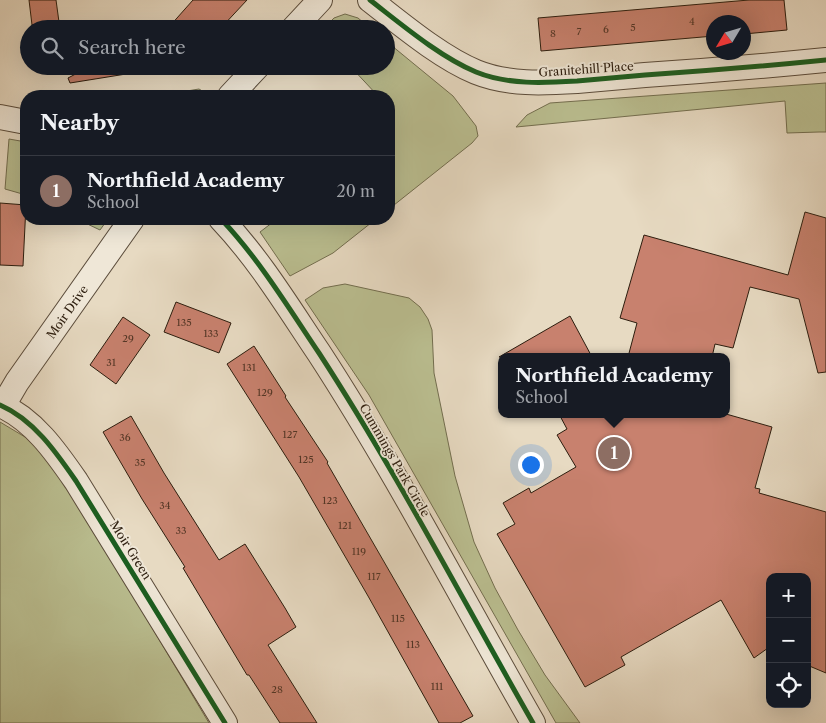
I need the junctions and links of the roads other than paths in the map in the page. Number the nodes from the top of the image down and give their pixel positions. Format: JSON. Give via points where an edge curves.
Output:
{"nodes":[{"id":1,"x":320,"y":0,"type":"edge"},
{"id":2,"x":370,"y":0,"type":"edge"},
{"id":3,"x":301,"y":20,"type":"edge"},
{"id":4,"x":826,"y":60,"type":"edge"},
{"id":5,"x":250,"y":75,"type":"edge"},
{"id":6,"x":236,"y":90,"type":"edge"},
{"id":7,"x":0,"y":117,"type":"edge"},
{"id":8,"x":20,"y":121,"type":"edge"},
{"id":9,"x":128,"y":225,"type":"edge"},
{"id":10,"x":227,"y":225,"type":"edge"},
{"id":11,"x":1,"y":406,"type":"edge"},
{"id":12,"x":226,"y":723,"type":"edge"},
{"id":13,"x":533,"y":723,"type":"edge"}],
"edges":[{"from":1,"to":3,"type":"street"},
{"from":2,"to":4,"type":"street","name":"Granitehill Place","via":[[453,60],[477,72],[524,82],[594,80]]},
{"from":5,"to":6,"type":"street"},
{"from":7,"to":8,"type":"street"},
{"from":9,"to":11,"type":"street","name":"Moir Drive"},
{"from":10,"to":13,"type":"street","name":"Cummings Park Circle","via":[[284,300],[353,406]]},
{"from":11,"to":12,"type":"street","name":"Moir Green","via":[[44,438],[62,462]]}]}
